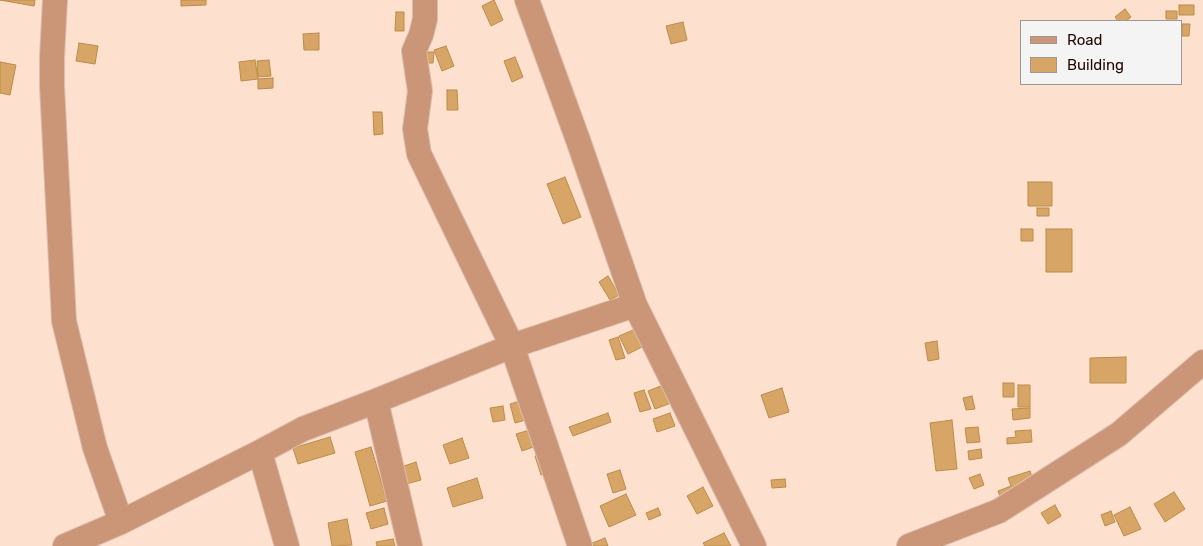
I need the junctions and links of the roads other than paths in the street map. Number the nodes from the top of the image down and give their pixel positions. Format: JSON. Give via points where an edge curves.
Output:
{"nodes":[{"id":1,"x":55,"y":0,"type":"edge"},
{"id":2,"x":425,"y":0,"type":"edge"},
{"id":3,"x":527,"y":0,"type":"edge"},
{"id":4,"x":635,"y":304,"type":"junction"},
{"id":5,"x":512,"y":346,"type":"junction"},
{"id":6,"x":1203,"y":362,"type":"edge"},
{"id":7,"x":376,"y":401,"type":"junction"},
{"id":8,"x":260,"y":452,"type":"junction"},
{"id":9,"x":121,"y":522,"type":"junction"},
{"id":10,"x":88,"y":541,"type":"edge"},
{"id":11,"x":65,"y":546,"type":"edge"},
{"id":12,"x":287,"y":546,"type":"edge"},
{"id":13,"x":410,"y":546,"type":"edge"},
{"id":14,"x":580,"y":546,"type":"edge"},
{"id":15,"x":754,"y":546,"type":"edge"},
{"id":16,"x":909,"y":546,"type":"edge"}],
"edges":[{"from":1,"to":9,"type":"street","via":[[52,86],[64,321],[95,448]]},
{"from":2,"to":5,"type":"street","via":[[423,27],[414,51],[420,91],[415,128],[419,154]]},
{"from":3,"to":4,"type":"street"},
{"from":4,"to":5,"type":"street"},
{"from":4,"to":15,"type":"street"},
{"from":5,"to":7,"type":"street"},
{"from":5,"to":14,"type":"street"},
{"from":6,"to":16,"type":"street","via":[[1120,434],[999,512]]},
{"from":7,"to":8,"type":"street","via":[[303,429]]},
{"from":7,"to":13,"type":"street"},
{"from":8,"to":9,"type":"street"},
{"from":8,"to":12,"type":"street"},
{"from":9,"to":10,"type":"street"},
{"from":10,"to":11,"type":"street"}]}
